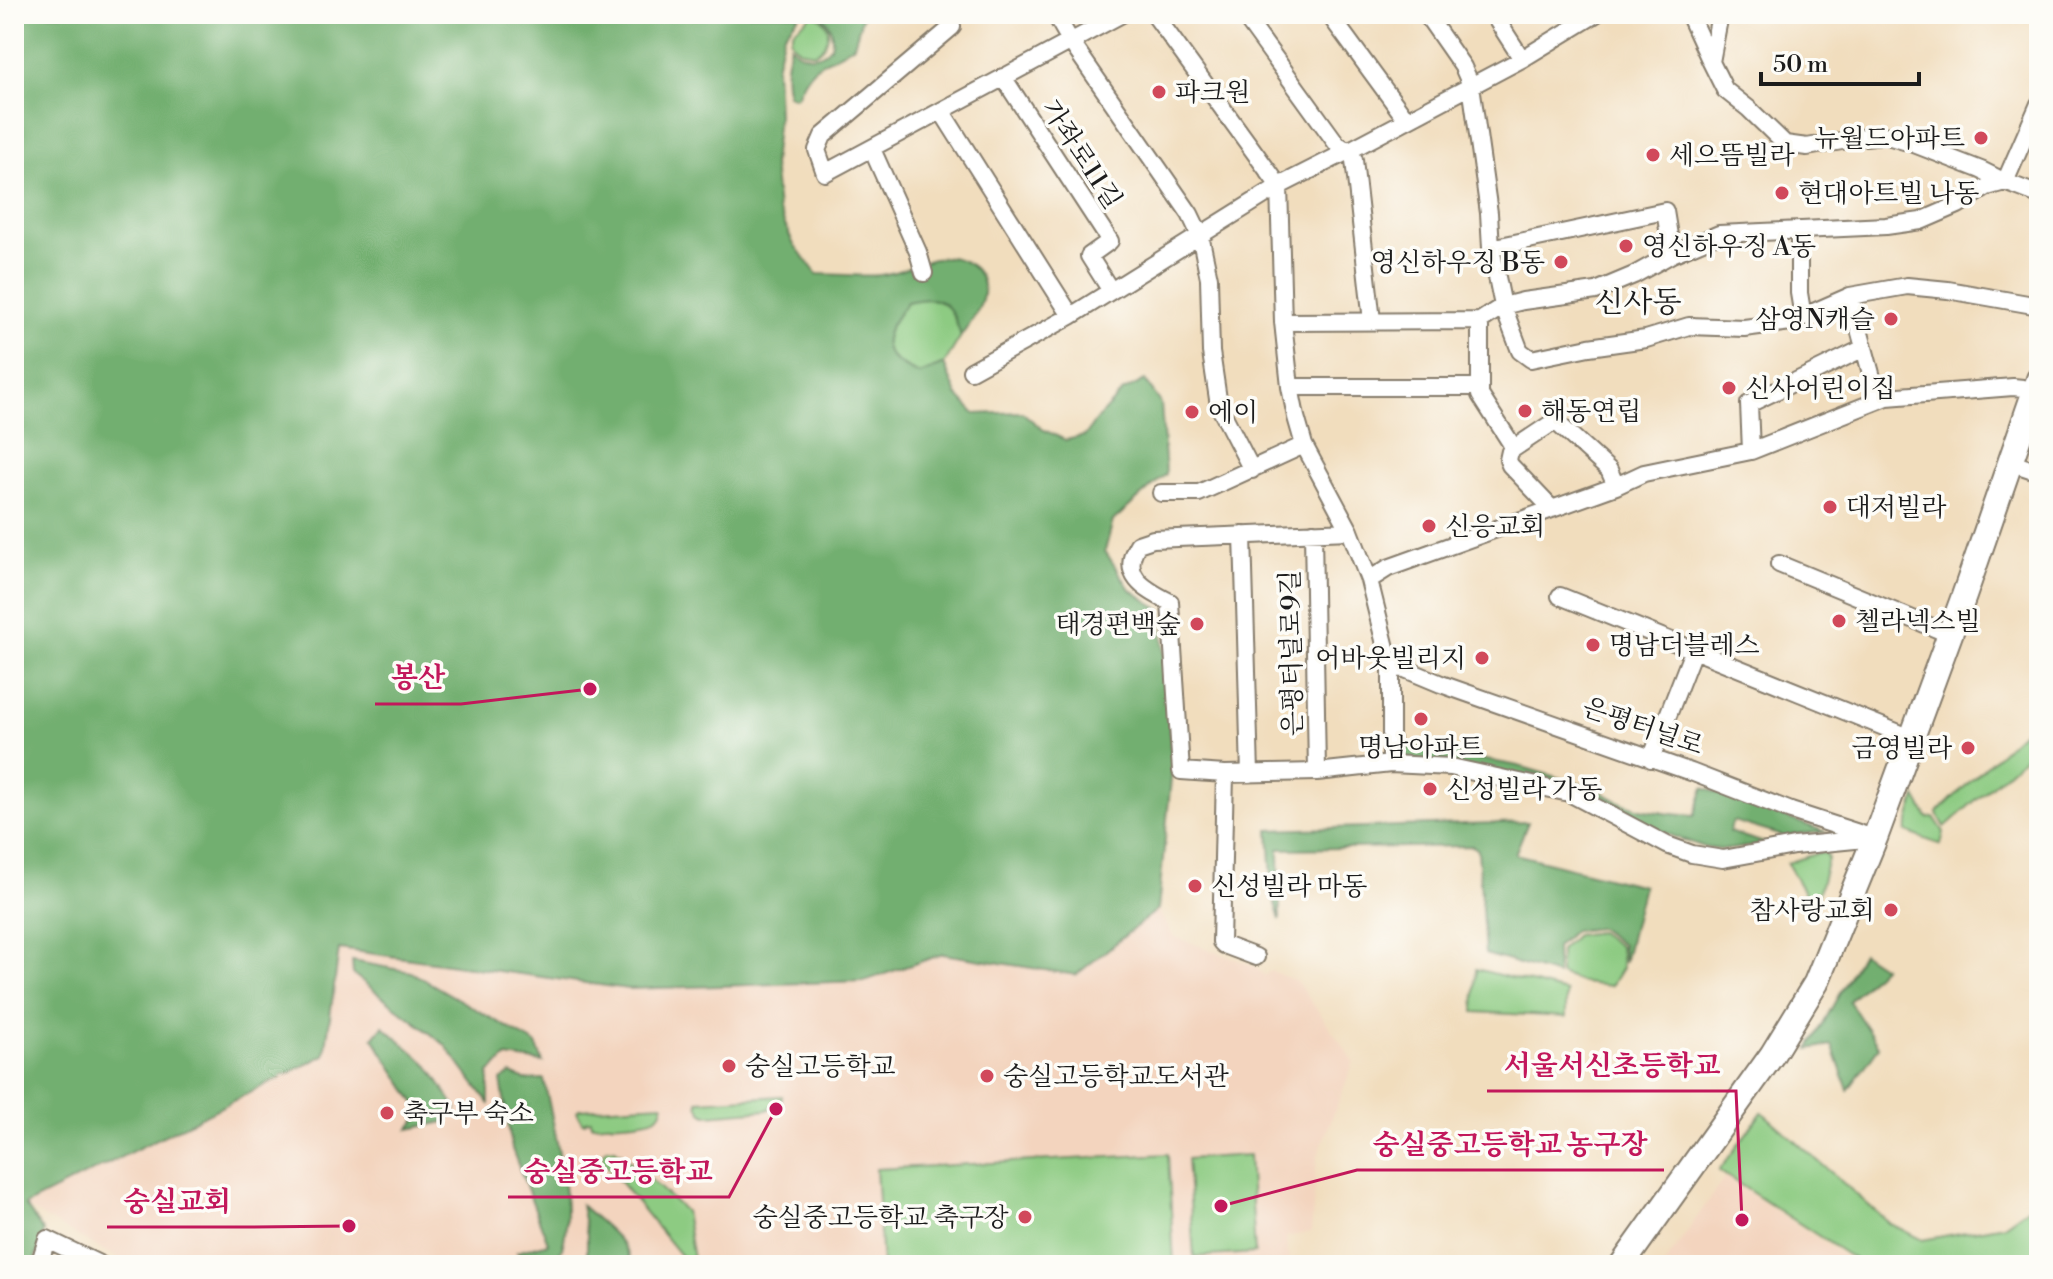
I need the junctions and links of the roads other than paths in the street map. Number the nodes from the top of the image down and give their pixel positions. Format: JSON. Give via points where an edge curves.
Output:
{"nodes":[{"id":1,"x":950,"y":14,"type":"edge"},
{"id":2,"x":1055,"y":14,"type":"edge"},
{"id":3,"x":1122,"y":14,"type":"edge"},
{"id":4,"x":1154,"y":14,"type":"edge"},
{"id":5,"x":1243,"y":14,"type":"edge"},
{"id":6,"x":1329,"y":14,"type":"edge"},
{"id":7,"x":1426,"y":14,"type":"edge"},
{"id":8,"x":1493,"y":14,"type":"edge"},
{"id":9,"x":1596,"y":14,"type":"edge"},
{"id":10,"x":1689,"y":14,"type":"edge"},
{"id":11,"x":1720,"y":14,"type":"edge"},
{"id":12,"x":1071,"y":42,"type":"junction"},
{"id":13,"x":1522,"y":59,"type":"junction"},
{"id":14,"x":1711,"y":62,"type":"junction"},
{"id":15,"x":1003,"y":77,"type":"junction"},
{"id":16,"x":1471,"y":85,"type":"junction"},
{"id":17,"x":2039,"y":104,"type":"edge"},
{"id":18,"x":942,"y":112,"type":"junction"},
{"id":19,"x":1406,"y":119,"type":"junction"},
{"id":20,"x":872,"y":149,"type":"junction"},
{"id":21,"x":1350,"y":150,"type":"junction"},
{"id":22,"x":2005,"y":182,"type":"junction"},
{"id":23,"x":1279,"y":186,"type":"junction"},
{"id":24,"x":2039,"y":195,"type":"edge"},
{"id":25,"x":1799,"y":230,"type":"junction"},
{"id":26,"x":1200,"y":235,"type":"junction"},
{"id":27,"x":1491,"y":248,"type":"junction"},
{"id":28,"x":1672,"y":254,"type":"junction"},
{"id":29,"x":924,"y":273,"type":"dead end"},
{"id":30,"x":1111,"y":291,"type":"junction"},
{"id":31,"x":1850,"y":296,"type":"junction"},
{"id":32,"x":1503,"y":306,"type":"junction"},
{"id":33,"x":2039,"y":306,"type":"edge"},
{"id":34,"x":1071,"y":316,"type":"junction"},
{"id":35,"x":1803,"y":317,"type":"junction"},
{"id":36,"x":1372,"y":321,"type":"junction"},
{"id":37,"x":1480,"y":321,"type":"junction"},
{"id":38,"x":1283,"y":322,"type":"junction"},
{"id":39,"x":1864,"y":348,"type":"junction"},
{"id":40,"x":971,"y":371,"type":"dead end"},
{"id":41,"x":2036,"y":386,"type":"edge"},
{"id":42,"x":1290,"y":387,"type":"junction"},
{"id":43,"x":1479,"y":387,"type":"junction"},
{"id":44,"x":1876,"y":401,"type":"junction"},
{"id":45,"x":1304,"y":445,"type":"junction"},
{"id":46,"x":1511,"y":451,"type":"junction"},
{"id":47,"x":1751,"y":451,"type":"junction"},
{"id":48,"x":2009,"y":462,"type":"junction"},
{"id":49,"x":1252,"y":470,"type":"junction"},
{"id":50,"x":2039,"y":472,"type":"edge"},
{"id":51,"x":1616,"y":486,"type":"junction"},
{"id":52,"x":1161,"y":493,"type":"dead end"},
{"id":53,"x":1552,"y":509,"type":"junction"},
{"id":54,"x":1350,"y":531,"type":"junction"},
{"id":55,"x":1313,"y":532,"type":"junction"},
{"id":56,"x":1243,"y":535,"type":"junction"},
{"id":57,"x":1779,"y":564,"type":"dead end"},
{"id":58,"x":1369,"y":580,"type":"junction"},
{"id":59,"x":1560,"y":596,"type":"dead end"},
{"id":60,"x":1949,"y":634,"type":"junction"},
{"id":61,"x":1693,"y":651,"type":"junction"},
{"id":62,"x":1391,"y":668,"type":"junction"},
{"id":63,"x":1911,"y":738,"type":"junction"},
{"id":64,"x":1651,"y":759,"type":"junction"},
{"id":65,"x":1391,"y":764,"type":"junction"},
{"id":66,"x":1317,"y":772,"type":"junction"},
{"id":67,"x":1225,"y":774,"type":"junction"},
{"id":68,"x":1250,"y":774,"type":"junction"},
{"id":69,"x":1875,"y":838,"type":"junction"},
{"id":70,"x":1256,"y":957,"type":"dead end"},
{"id":71,"x":39,"y":1265,"type":"edge"},
{"id":72,"x":101,"y":1265,"type":"edge"},
{"id":73,"x":1622,"y":1265,"type":"edge"}],
"edges":[{"from":1,"to":20,"type":"street","via":[[952,27],[823,136],[817,150],[825,173]]},
{"from":2,"to":12,"type":"street","name":"가좌로11길"},
{"from":3,"to":12,"type":"street"},
{"from":4,"to":23,"type":"street"},
{"from":5,"to":21,"type":"street","via":[[1337,144]]},
{"from":6,"to":19,"type":"street"},
{"from":7,"to":16,"type":"street"},
{"from":8,"to":13,"type":"street"},
{"from":9,"to":13,"type":"street"},
{"from":10,"to":14,"type":"street"},
{"from":11,"to":14,"type":"street"},
{"from":12,"to":15,"type":"street"},
{"from":12,"to":26,"type":"street","name":"가좌로11길"},
{"from":13,"to":16,"type":"street"},
{"from":14,"to":22,"type":"street","via":[[1725,90],[1785,144],[1807,147],[1884,135]]},
{"from":15,"to":18,"type":"street"},
{"from":15,"to":30,"type":"street","name":"가좌로11길","via":[[1110,241],[1089,256]]},
{"from":16,"to":19,"type":"street"},
{"from":16,"to":27,"type":"street"},
{"from":17,"to":22,"type":"street"},
{"from":18,"to":20,"type":"street"},
{"from":18,"to":34,"type":"street"},
{"from":19,"to":21,"type":"street"},
{"from":20,"to":29,"type":"street"},
{"from":21,"to":23,"type":"street"},
{"from":21,"to":36,"type":"street"},
{"from":22,"to":24,"type":"street"},
{"from":22,"to":25,"type":"street","via":[[1921,221]]},
{"from":23,"to":26,"type":"street"},
{"from":23,"to":38,"type":"street"},
{"from":25,"to":28,"type":"street","via":[[1719,234]]},
{"from":25,"to":35,"type":"street"},
{"from":26,"to":30,"type":"street"},
{"from":26,"to":49,"type":"street","name":"가좌로11길","via":[[1209,278],[1219,406]]},
{"from":27,"to":28,"type":"street","via":[[1665,211]]},
{"from":27,"to":32,"type":"street"},
{"from":28,"to":32,"type":"street","via":[[1596,291]]},
{"from":30,"to":34,"type":"street"},
{"from":31,"to":33,"type":"street","via":[[1907,286]]},
{"from":31,"to":35,"type":"street"},
{"from":31,"to":39,"type":"street"},
{"from":32,"to":35,"type":"street","via":[[1520,351],[1531,359],[1689,326],[1744,328]]},
{"from":32,"to":37,"type":"street"},
{"from":34,"to":40,"type":"street"},
{"from":36,"to":37,"type":"street"},
{"from":36,"to":38,"type":"street"},
{"from":37,"to":43,"type":"street"},
{"from":38,"to":42,"type":"street"},
{"from":39,"to":44,"type":"street"},
{"from":39,"to":47,"type":"street","via":[[1749,404]]},
{"from":41,"to":44,"type":"street"},
{"from":41,"to":48,"type":"main road"},
{"from":42,"to":43,"type":"street"},
{"from":42,"to":45,"type":"street"},
{"from":43,"to":46,"type":"street"},
{"from":44,"to":47,"type":"street"},
{"from":45,"to":49,"type":"street"},
{"from":45,"to":54,"type":"street"},
{"from":46,"to":51,"type":"street","via":[[1555,421],[1609,470]]},
{"from":46,"to":53,"type":"street","via":[[1510,465]]},
{"from":47,"to":51,"type":"street","via":[[1644,473]]},
{"from":48,"to":50,"type":"street"},
{"from":48,"to":60,"type":"main road"},
{"from":49,"to":52,"type":"street","via":[[1199,493]]},
{"from":51,"to":53,"type":"street"},
{"from":53,"to":58,"type":"street","via":[[1388,568]]},
{"from":54,"to":55,"type":"street"},
{"from":54,"to":58,"type":"street"},
{"from":55,"to":56,"type":"street"},
{"from":55,"to":66,"type":"street","name":"은평터널로9길"},
{"from":56,"to":67,"type":"street","name":"은평터널로9길","via":[[1153,539],[1138,544],[1130,566],[1151,593],[1170,602],[1181,771]]},
{"from":56,"to":68,"type":"street","name":"은평터널로9길"},
{"from":57,"to":60,"type":"street"},
{"from":58,"to":62,"type":"street"},
{"from":59,"to":61,"type":"street"},
{"from":60,"to":63,"type":"main road"},
{"from":61,"to":63,"type":"street"},
{"from":61,"to":64,"type":"street"},
{"from":62,"to":64,"type":"street","name":"은평터널로"},
{"from":62,"to":65,"type":"street"},
{"from":63,"to":69,"type":"main road"},
{"from":64,"to":69,"type":"street","name":"은평터널로"},
{"from":65,"to":66,"type":"street","name":"은평터널로9길"},
{"from":65,"to":69,"type":"street","name":"은평터널로9길","via":[[1451,767],[1569,793],[1667,845],[1714,858]]},
{"from":66,"to":68,"type":"street","name":"은평터널로9길"},
{"from":67,"to":68,"type":"street","name":"은평터널로9길"},
{"from":67,"to":70,"type":"street","via":[[1221,942]]},
{"from":69,"to":73,"type":"main road","via":[[1804,1004]]},
{"from":71,"to":72,"type":"street","via":[[47,1239]]}]}
